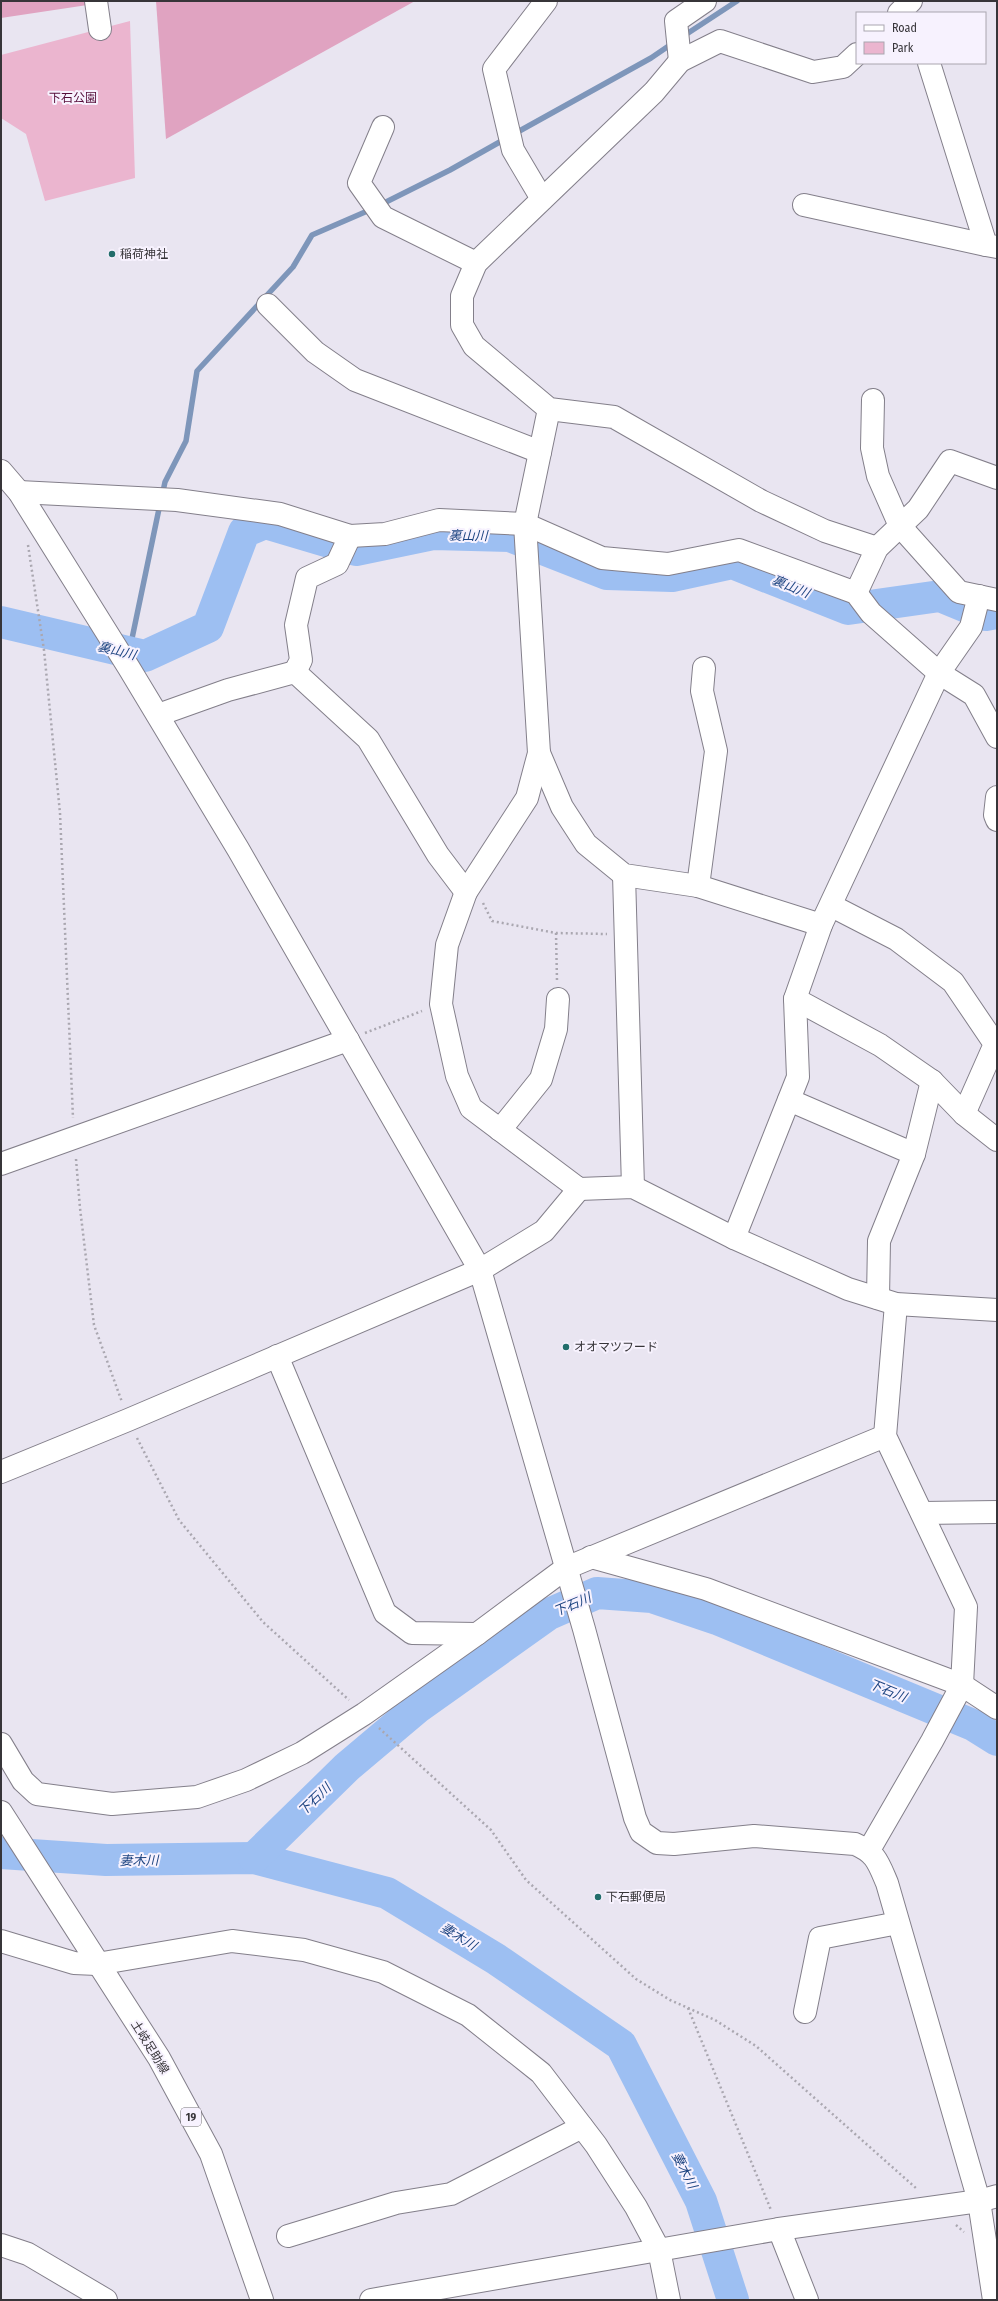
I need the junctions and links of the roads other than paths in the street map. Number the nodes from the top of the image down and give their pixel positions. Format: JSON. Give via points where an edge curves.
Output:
{"nodes":[{"id":1,"x":96,"y":1,"type":"edge"},
{"id":2,"x":546,"y":1,"type":"edge"},
{"id":3,"x":704,"y":1,"type":"edge"},
{"id":4,"x":100,"y":29,"type":"dead end"},
{"id":5,"x":856,"y":55,"type":"edge"},
{"id":6,"x":680,"y":61,"type":"junction"},
{"id":7,"x":929,"y":64,"type":"edge"},
{"id":8,"x":383,"y":127,"type":"dead end"},
{"id":9,"x":542,"y":199,"type":"junction"},
{"id":10,"x":804,"y":205,"type":"dead end"},
{"id":11,"x":992,"y":246,"type":"edge"},
{"id":12,"x":476,"y":263,"type":"junction"},
{"id":13,"x":268,"y":305,"type":"dead end"},
{"id":14,"x":873,"y":400,"type":"dead end"},
{"id":15,"x":549,"y":409,"type":"junction"},
{"id":16,"x":540,"y":452,"type":"junction"},
{"id":17,"x":1,"y":471,"type":"edge"},
{"id":18,"x":997,"y":478,"type":"edge"},
{"id":19,"x":19,"y":492,"type":"junction"},
{"id":20,"x":525,"y":524,"type":"junction"},
{"id":21,"x":900,"y":526,"type":"junction"},
{"id":22,"x":350,"y":536,"type":"junction"},
{"id":23,"x":876,"y":548,"type":"junction"},
{"id":24,"x":856,"y":593,"type":"junction"},
{"id":25,"x":988,"y":598,"type":"edge"},
{"id":26,"x":704,"y":668,"type":"dead end"},
{"id":27,"x":295,"y":672,"type":"junction"},
{"id":28,"x":939,"y":673,"type":"junction"},
{"id":29,"x":158,"y":715,"type":"junction"},
{"id":30,"x":997,"y":737,"type":"edge"},
{"id":31,"x":539,"y":753,"type":"junction"},
{"id":32,"x":997,"y":797,"type":"edge"},
{"id":33,"x":997,"y":820,"type":"edge"},
{"id":34,"x":624,"y":875,"type":"junction"},
{"id":35,"x":698,"y":886,"type":"junction"},
{"id":36,"x":466,"y":892,"type":"junction"},
{"id":37,"x":832,"y":906,"type":"junction"},
{"id":38,"x":821,"y":925,"type":"junction"},
{"id":39,"x":795,"y":998,"type":"junction"},
{"id":40,"x":558,"y":999,"type":"road end"},
{"id":41,"x":348,"y":1040,"type":"junction"},
{"id":42,"x":932,"y":1081,"type":"junction"},
{"id":43,"x":789,"y":1100,"type":"junction"},
{"id":44,"x":964,"y":1114,"type":"junction"},
{"id":45,"x":500,"y":1130,"type":"junction"},
{"id":46,"x":997,"y":1140,"type":"edge"},
{"id":47,"x":914,"y":1154,"type":"junction"},
{"id":48,"x":1,"y":1164,"type":"edge"},
{"id":49,"x":633,"y":1187,"type":"junction"},
{"id":50,"x":579,"y":1189,"type":"junction"},
{"id":51,"x":734,"y":1238,"type":"junction"},
{"id":52,"x":480,"y":1270,"type":"junction"},
{"id":53,"x":887,"y":1301,"type":"junction"},
{"id":54,"x":997,"y":1310,"type":"edge"},
{"id":55,"x":277,"y":1356,"type":"junction"},
{"id":56,"x":885,"y":1436,"type":"junction"},
{"id":57,"x":1,"y":1472,"type":"edge"},
{"id":58,"x":997,"y":1512,"type":"edge"},
{"id":59,"x":922,"y":1513,"type":"junction"},
{"id":60,"x":591,"y":1557,"type":"junction"},
{"id":61,"x":566,"y":1568,"type":"junction"},
{"id":62,"x":477,"y":1634,"type":"junction"},
{"id":63,"x":962,"y":1685,"type":"junction"},
{"id":64,"x":997,"y":1708,"type":"edge"},
{"id":65,"x":1,"y":1744,"type":"edge"},
{"id":66,"x":1,"y":1812,"type":"edge"},
{"id":67,"x":869,"y":1850,"type":"junction"},
{"id":68,"x":898,"y":1923,"type":"junction"},
{"id":69,"x":1,"y":1941,"type":"edge"},
{"id":70,"x":92,"y":1957,"type":"junction"},
{"id":71,"x":806,"y":2012,"type":"dead end"},
{"id":72,"x":582,"y":2127,"type":"junction"},
{"id":73,"x":988,"y":2198,"type":"edge"},
{"id":74,"x":779,"y":2229,"type":"junction"},
{"id":75,"x":288,"y":2236,"type":"dead end"},
{"id":76,"x":1,"y":2245,"type":"edge"},
{"id":77,"x":659,"y":2250,"type":"junction"},
{"id":78,"x":106,"y":2300,"type":"edge"},
{"id":79,"x":262,"y":2300,"type":"edge"},
{"id":80,"x":371,"y":2300,"type":"edge"},
{"id":81,"x":669,"y":2300,"type":"edge"},
{"id":82,"x":806,"y":2300,"type":"edge"},
{"id":83,"x":994,"y":2300,"type":"edge"}],
"edges":[{"from":1,"to":4,"type":"street"},
{"from":2,"to":9,"type":"street","via":[[494,69],[513,150]]},
{"from":3,"to":6,"type":"street","via":[[676,21]]},
{"from":5,"to":6,"type":"street","via":[[843,67],[813,72],[720,42]]},
{"from":6,"to":9,"type":"street","via":[[654,92]]},
{"from":7,"to":11,"type":"street"},
{"from":8,"to":12,"type":"street","via":[[359,183],[383,217]]},
{"from":9,"to":12,"type":"street"},
{"from":10,"to":11,"type":"street"},
{"from":12,"to":15,"type":"street","via":[[462,296],[462,325],[474,346]]},
{"from":13,"to":16,"type":"street","via":[[315,352],[356,380]]},
{"from":14,"to":21,"type":"street","via":[[872,448],[878,476]]},
{"from":15,"to":16,"type":"street"},
{"from":15,"to":23,"type":"street","via":[[614,417],[761,501],[825,531]]},
{"from":16,"to":20,"type":"street"},
{"from":17,"to":19,"type":"street"},
{"from":18,"to":21,"type":"street","via":[[950,461],[918,509]]},
{"from":19,"to":22,"type":"street","via":[[185,501],[280,514]]},
{"from":19,"to":29,"type":"street"},
{"from":20,"to":22,"type":"street","via":[[439,520],[385,534]]},
{"from":20,"to":24,"type":"street","via":[[602,558],[668,564],[739,550]]},
{"from":20,"to":31,"type":"street"},
{"from":21,"to":23,"type":"street"},
{"from":21,"to":25,"type":"street","via":[[959,592]]},
{"from":22,"to":27,"type":"street","via":[[337,564],[307,578],[296,625],[301,660]]},
{"from":23,"to":24,"type":"street"},
{"from":24,"to":28,"type":"street","via":[[871,613]]},
{"from":25,"to":28,"type":"street"},
{"from":26,"to":35,"type":"street","via":[[702,691],[716,751]]},
{"from":27,"to":29,"type":"street","via":[[228,690]]},
{"from":27,"to":36,"type":"street","via":[[368,739],[438,854]]},
{"from":28,"to":30,"type":"street","via":[[974,695]]},
{"from":28,"to":37,"type":"street"},
{"from":29,"to":41,"type":"street"},
{"from":31,"to":34,"type":"street","via":[[562,807],[586,844]]},
{"from":31,"to":36,"type":"street","via":[[527,798]]},
{"from":32,"to":33,"type":"street"},
{"from":34,"to":35,"type":"street"},
{"from":34,"to":49,"type":"street"},
{"from":35,"to":38,"type":"street"},
{"from":36,"to":45,"type":"street","via":[[447,945],[441,1004],[457,1076],[471,1108]]},
{"from":37,"to":38,"type":"street"},
{"from":37,"to":44,"type":"street","via":[[896,939],[953,982],[995,1044]]},
{"from":38,"to":39,"type":"street"},
{"from":39,"to":42,"type":"street","via":[[880,1045]]},
{"from":39,"to":43,"type":"street","via":[[798,1077]]},
{"from":40,"to":45,"type":"street","via":[[556,1029],[541,1079]]},
{"from":41,"to":48,"type":"street"},
{"from":41,"to":52,"type":"street"},
{"from":42,"to":44,"type":"street"},
{"from":42,"to":47,"type":"street"},
{"from":43,"to":47,"type":"street"},
{"from":43,"to":51,"type":"street"},
{"from":44,"to":46,"type":"street"},
{"from":45,"to":50,"type":"street"},
{"from":47,"to":53,"type":"street","via":[[879,1241]]},
{"from":49,"to":50,"type":"street"},
{"from":49,"to":51,"type":"street"},
{"from":50,"to":52,"type":"street","via":[[544,1231]]},
{"from":51,"to":53,"type":"street","via":[[848,1289]]},
{"from":52,"to":55,"type":"street"},
{"from":52,"to":61,"type":"street"},
{"from":53,"to":54,"type":"street"},
{"from":53,"to":56,"type":"street"},
{"from":55,"to":57,"type":"street"},
{"from":55,"to":62,"type":"street","via":[[385,1613],[412,1633]]},
{"from":56,"to":59,"type":"street"},
{"from":56,"to":60,"type":"street"},
{"from":58,"to":59,"type":"street"},
{"from":59,"to":63,"type":"street","via":[[966,1607]]},
{"from":60,"to":61,"type":"street"},
{"from":60,"to":63,"type":"street","via":[[706,1589]]},
{"from":61,"to":62,"type":"street"},
{"from":61,"to":67,"type":"street","via":[[641,1832],[658,1843],[674,1844],[754,1836],[855,1844]]},
{"from":62,"to":65,"type":"street","via":[[364,1714],[302,1753],[225,1788],[189,1798],[112,1804],[37,1794],[23,1781]]},
{"from":63,"to":64,"type":"street"},
{"from":63,"to":67,"type":"street"},
{"from":66,"to":70,"type":"street","name":"土岐足助線","number":"19"},
{"from":67,"to":68,"type":"street","via":[[878,1861],[887,1883]]},
{"from":68,"to":71,"type":"street","via":[[820,1938]]},
{"from":68,"to":73,"type":"street"},
{"from":69,"to":70,"type":"street","via":[[74,1963]]},
{"from":70,"to":72,"type":"street","via":[[232,1941],[304,1950],[383,1972],[468,2015],[541,2073]]},
{"from":70,"to":79,"type":"street","name":"土岐足助線","number":"19","via":[[159,2058],[211,2154]]},
{"from":72,"to":75,"type":"street","via":[[451,2194],[396,2203]]},
{"from":72,"to":77,"type":"street","via":[[636,2207]]},
{"from":73,"to":74,"type":"street"},
{"from":73,"to":83,"type":"street"},
{"from":74,"to":77,"type":"street"},
{"from":74,"to":82,"type":"street"},
{"from":76,"to":78,"type":"street","via":[[28,2254]]},
{"from":77,"to":80,"type":"street"},
{"from":77,"to":81,"type":"street"}]}
